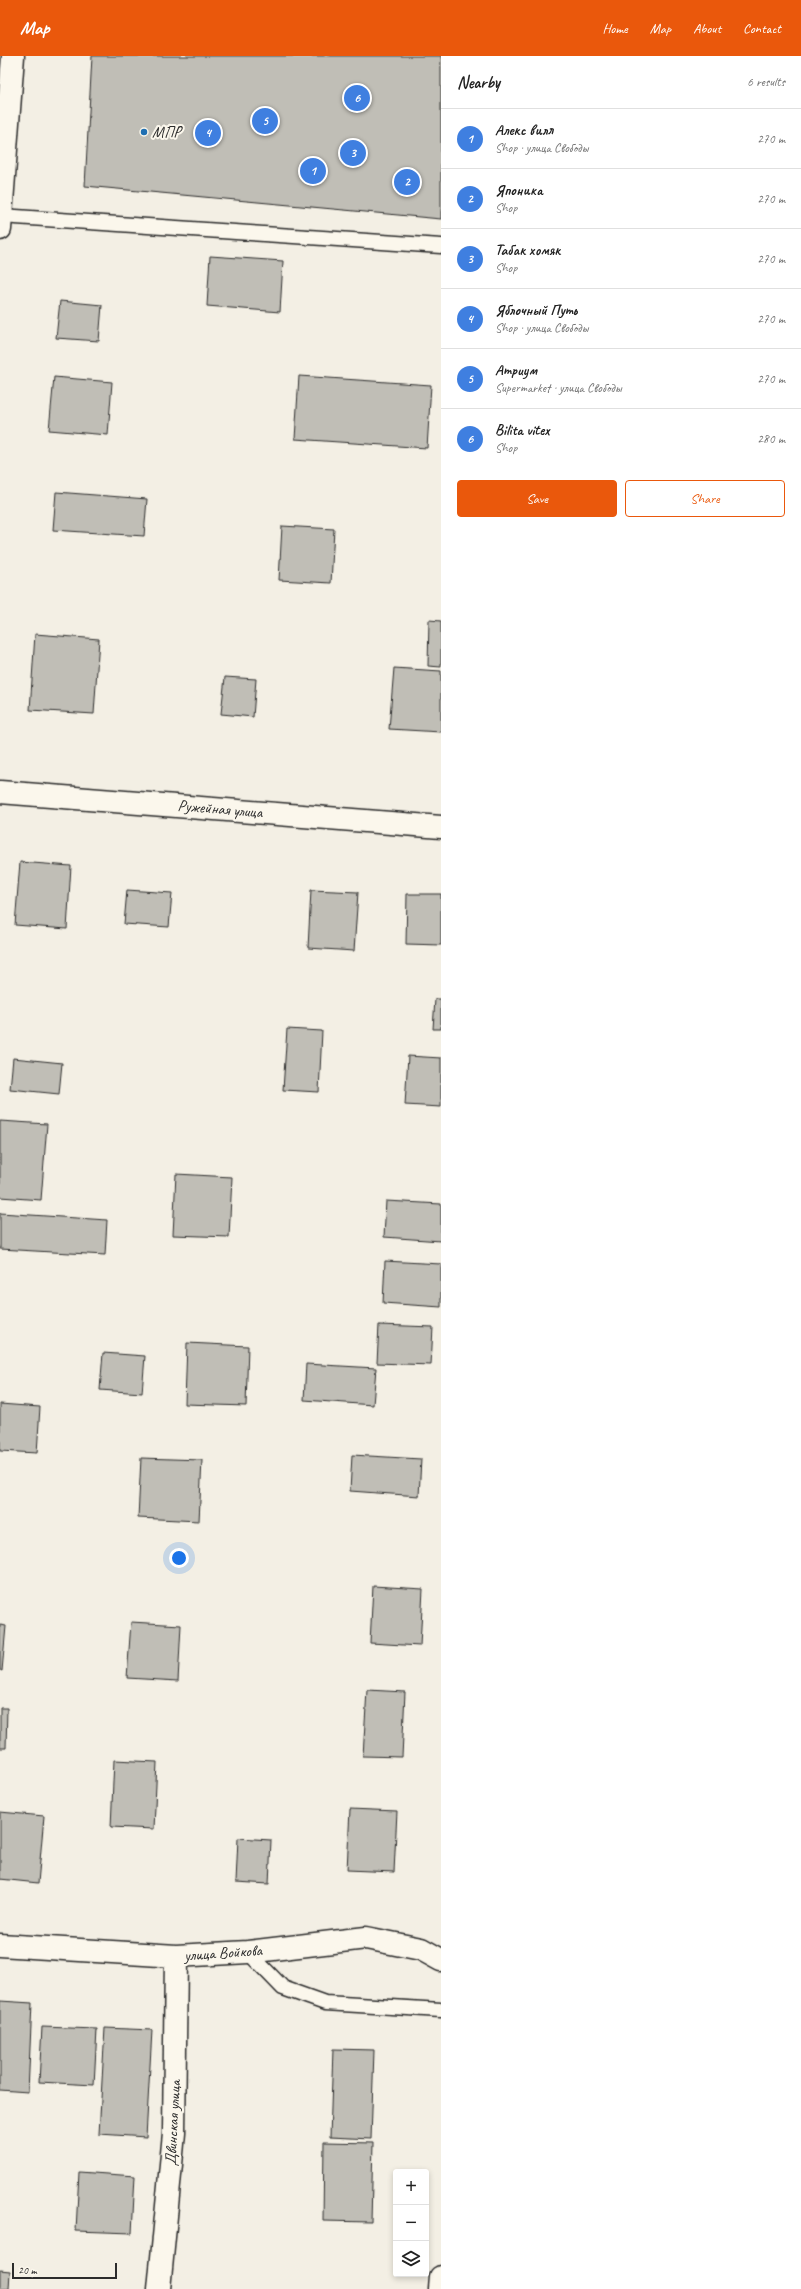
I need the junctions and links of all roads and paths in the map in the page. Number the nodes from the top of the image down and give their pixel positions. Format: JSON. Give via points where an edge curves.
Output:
{"nodes":[{"id":1,"x":13,"y":56,"type":"edge"},
{"id":2,"x":1,"y":222,"type":"edge"},
{"id":3,"x":441,"y":246,"type":"edge"},
{"id":4,"x":0,"y":792,"type":"edge"},
{"id":5,"x":441,"y":826,"type":"edge"},
{"id":6,"x":0,"y":1945,"type":"edge"},
{"id":7,"x":248,"y":1952,"type":"junction"},
{"id":8,"x":176,"y":1956,"type":"junction"},
{"id":9,"x":441,"y":1960,"type":"edge"},
{"id":10,"x":441,"y":2010,"type":"edge"},
{"id":11,"x":441,"y":2277,"type":"edge"},
{"id":12,"x":159,"y":2289,"type":"edge"},
{"id":13,"x":440,"y":2289,"type":"edge"}],
"edges":[{"from":1,"to":2,"type":"street"},
{"from":2,"to":3,"type":"lane"},
{"from":4,"to":5,"type":"street","name":"Ружейная улица"},
{"from":6,"to":8,"type":"street","name":"улица Войкова"},
{"from":7,"to":8,"type":"street","name":"улица Войкова"},
{"from":7,"to":9,"type":"street","name":"улица Войкова","via":[[366,1938],[421,1949]]},
{"from":7,"to":10,"type":"lane","via":[[282,1988],[325,2003]]},
{"from":8,"to":12,"type":"street","name":"Двинская улица","via":[[174,2133]]},
{"from":11,"to":13,"type":"street"}]}
